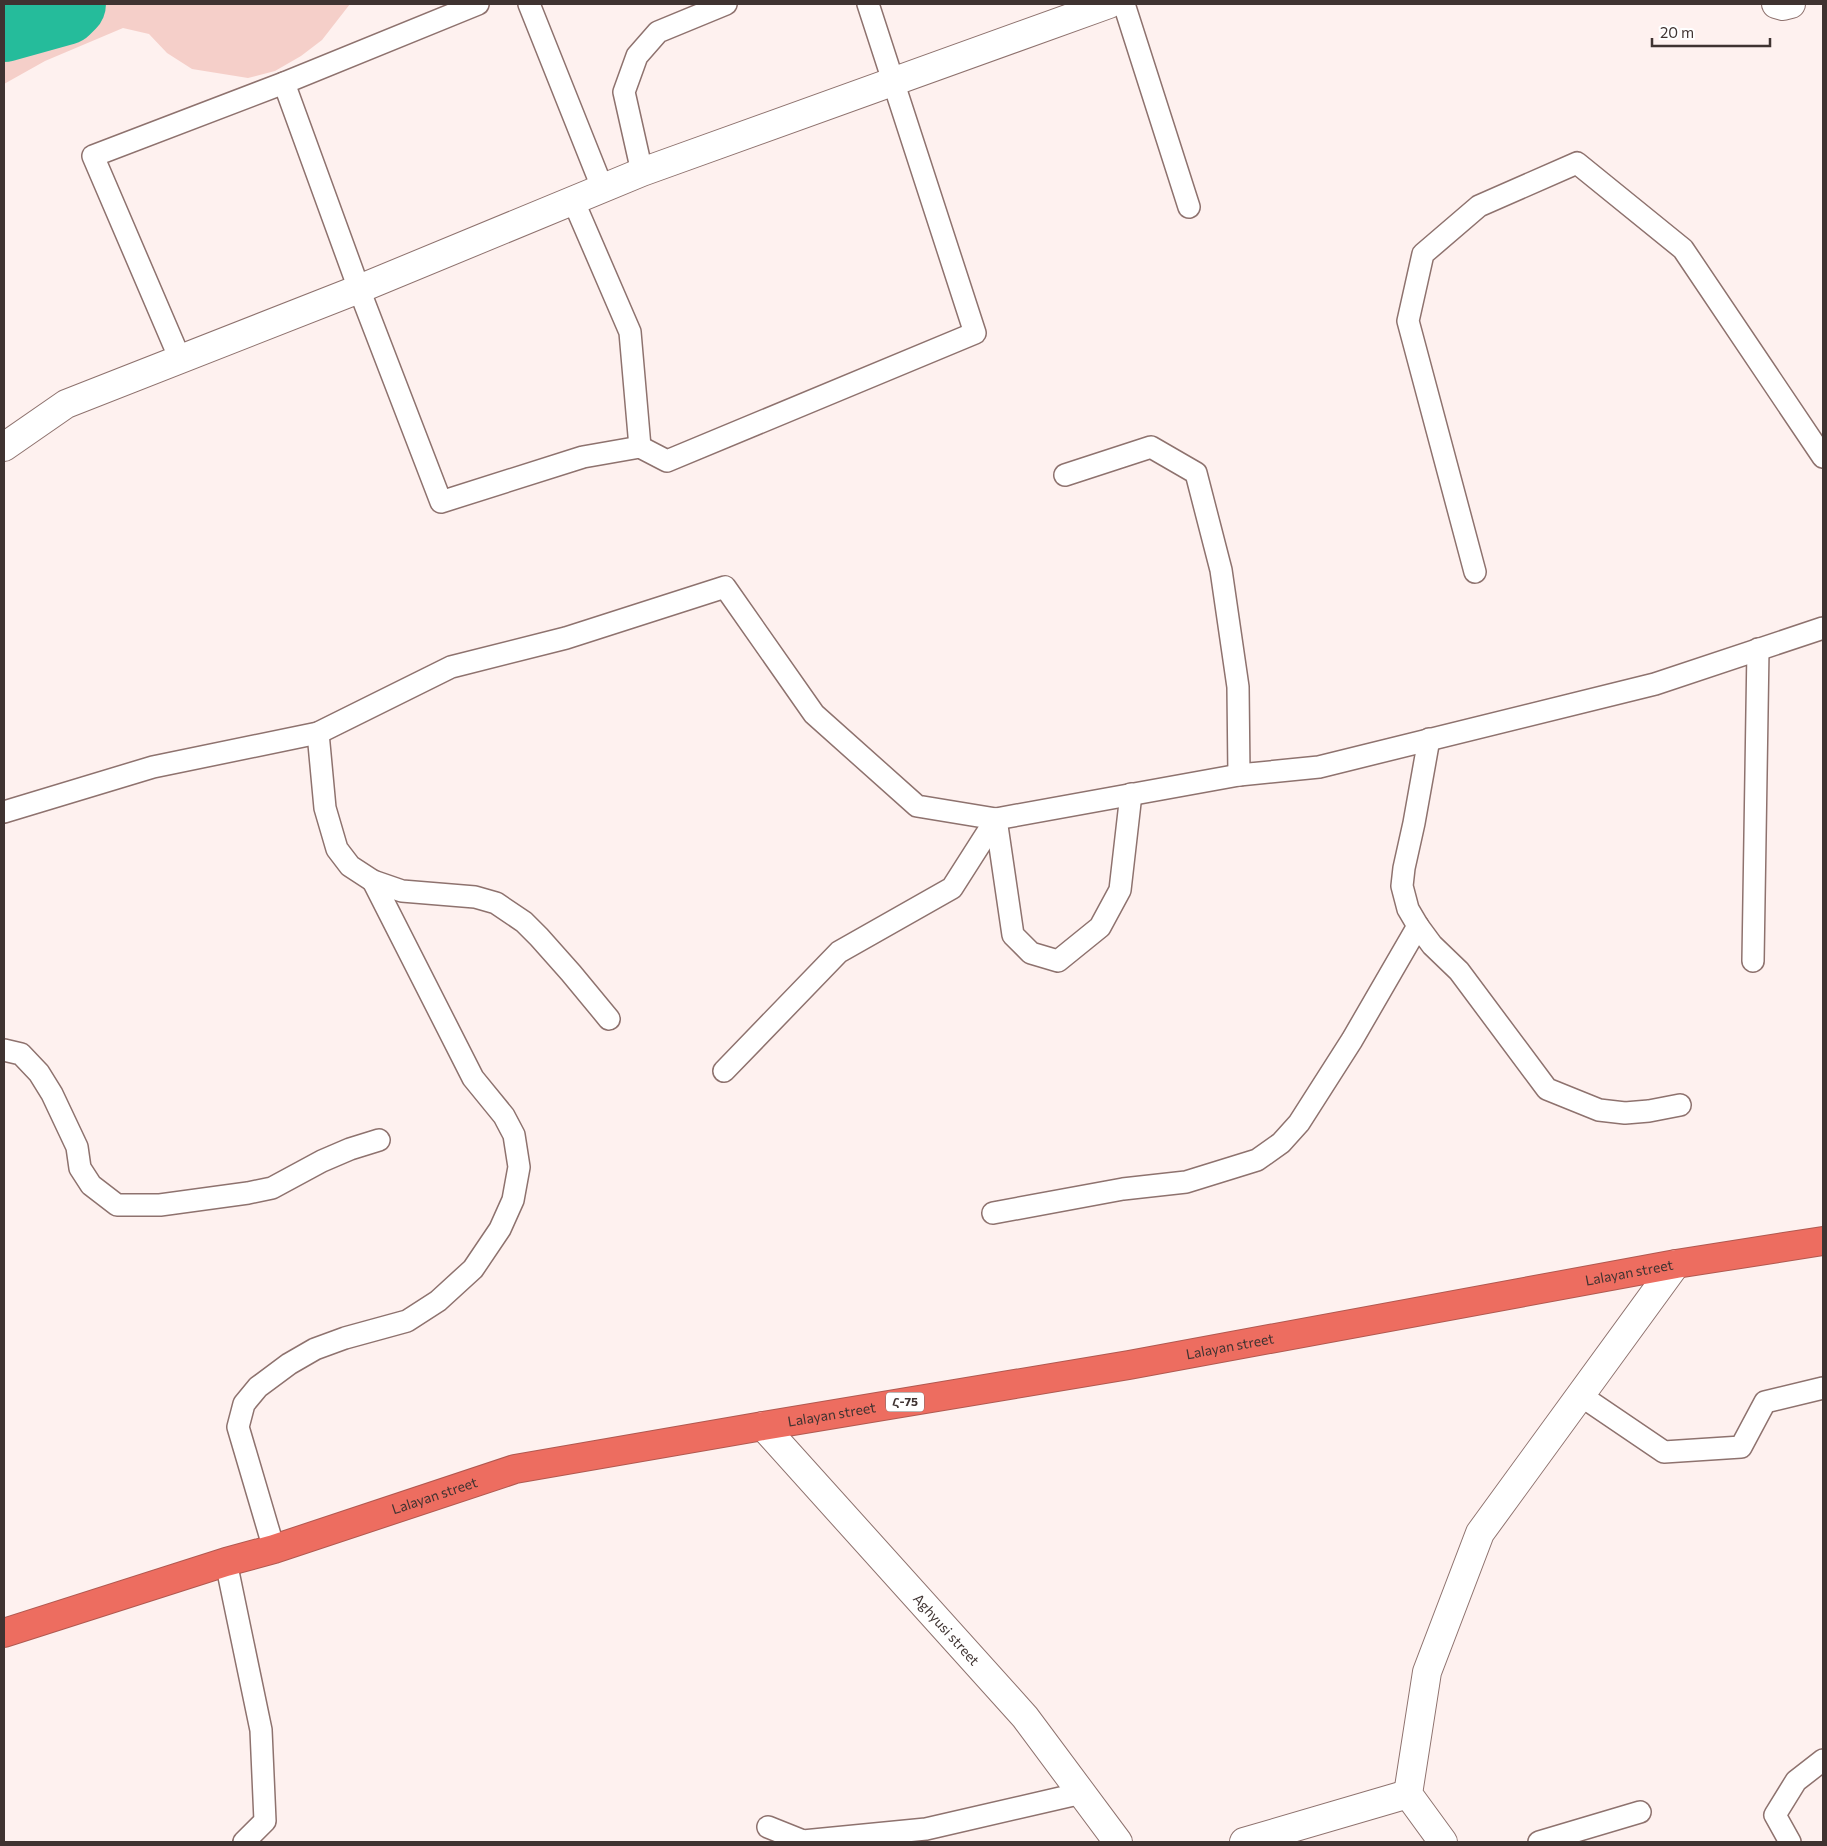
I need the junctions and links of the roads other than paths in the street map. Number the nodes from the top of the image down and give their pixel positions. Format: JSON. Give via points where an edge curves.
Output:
{"nodes":[{"id":1,"x":478,"y":4,"type":"edge"},
{"id":2,"x":529,"y":4,"type":"edge"},
{"id":3,"x":726,"y":4,"type":"edge"},
{"id":4,"x":868,"y":4,"type":"edge"},
{"id":5,"x":1109,"y":4,"type":"edge"},
{"id":6,"x":1124,"y":4,"type":"edge"},
{"id":7,"x":1776,"y":4,"type":"edge"},
{"id":8,"x":1790,"y":4,"type":"edge"},
{"id":9,"x":892,"y":82,"type":"junction"},
{"id":10,"x":284,"y":83,"type":"junction"},
{"id":11,"x":642,"y":172,"type":"junction"},
{"id":12,"x":602,"y":188,"type":"junction"},
{"id":13,"x":573,"y":200,"type":"junction"},
{"id":14,"x":1189,"y":207,"type":"dead end"},
{"id":15,"x":359,"y":289,"type":"junction"},
{"id":16,"x":180,"y":359,"type":"junction"},
{"id":17,"x":4,"y":447,"type":"edge"},
{"id":18,"x":640,"y":447,"type":"junction"},
{"id":19,"x":1823,"y":457,"type":"edge"},
{"id":20,"x":1064,"y":475,"type":"dead end"},
{"id":21,"x":1475,"y":572,"type":"dead end"},
{"id":22,"x":1823,"y":628,"type":"edge"},
{"id":23,"x":1758,"y":649,"type":"junction"},
{"id":24,"x":318,"y":733,"type":"junction"},
{"id":25,"x":1429,"y":739,"type":"junction"},
{"id":26,"x":1240,"y":775,"type":"junction"},
{"id":27,"x":1131,"y":794,"type":"junction"},
{"id":28,"x":4,"y":812,"type":"edge"},
{"id":29,"x":996,"y":819,"type":"junction"},
{"id":30,"x":373,"y":881,"type":"junction"},
{"id":31,"x":1418,"y":926,"type":"junction"},
{"id":32,"x":1753,"y":961,"type":"dead end"},
{"id":33,"x":609,"y":1019,"type":"dead end"},
{"id":34,"x":4,"y":1050,"type":"edge"},
{"id":35,"x":724,"y":1070,"type":"dead end"},
{"id":36,"x":1680,"y":1105,"type":"dead end"},
{"id":37,"x":379,"y":1140,"type":"dead end"},
{"id":38,"x":993,"y":1213,"type":"dead end"},
{"id":39,"x":1823,"y":1241,"type":"edge"},
{"id":40,"x":1676,"y":1264,"type":"junction"},
{"id":41,"x":1823,"y":1388,"type":"edge"},
{"id":42,"x":1580,"y":1395,"type":"junction"},
{"id":43,"x":763,"y":1426,"type":"junction"},
{"id":44,"x":274,"y":1549,"type":"junction"},
{"id":45,"x":226,"y":1562,"type":"junction"},
{"id":46,"x":4,"y":1633,"type":"edge"},
{"id":47,"x":1823,"y":1760,"type":"edge"},
{"id":48,"x":1082,"y":1793,"type":"junction"},
{"id":49,"x":1408,"y":1794,"type":"junction"},
{"id":50,"x":1640,"y":1812,"type":"dead end"},
{"id":51,"x":768,"y":1827,"type":"dead end"},
{"id":52,"x":244,"y":1842,"type":"edge"},
{"id":53,"x":1118,"y":1842,"type":"edge"},
{"id":54,"x":1244,"y":1842,"type":"edge"},
{"id":55,"x":1443,"y":1842,"type":"edge"},
{"id":56,"x":1539,"y":1842,"type":"edge"},
{"id":57,"x":1790,"y":1842,"type":"edge"}],
"edges":[{"from":1,"to":10,"type":"lane"},
{"from":2,"to":12,"type":"lane"},
{"from":3,"to":11,"type":"lane","via":[[658,32],[637,56],[624,92]]},
{"from":4,"to":9,"type":"lane"},
{"from":5,"to":9,"type":"street"},
{"from":6,"to":14,"type":"lane"},
{"from":7,"to":8,"type":"street"},
{"from":9,"to":11,"type":"street"},
{"from":9,"to":18,"type":"lane","via":[[975,333],[667,461]]},
{"from":10,"to":15,"type":"lane"},
{"from":10,"to":16,"type":"lane","via":[[93,156]]},
{"from":11,"to":12,"type":"street"},
{"from":12,"to":13,"type":"street"},
{"from":13,"to":15,"type":"street"},
{"from":13,"to":18,"type":"lane","via":[[630,332]]},
{"from":15,"to":16,"type":"street"},
{"from":15,"to":18,"type":"lane","via":[[441,502],[583,457]]},
{"from":16,"to":17,"type":"street","via":[[66,404]]},
{"from":19,"to":21,"type":"lane","via":[[1683,248],[1577,162],[1479,206],[1423,254],[1408,321]]},
{"from":20,"to":26,"type":"lane","via":[[1152,447],[1196,472],[1221,570],[1236,678]]},
{"from":22,"to":23,"type":"lane"},
{"from":23,"to":25,"type":"lane","via":[[1654,684]]},
{"from":23,"to":32,"type":"lane"},
{"from":24,"to":28,"type":"lane","via":[[153,767]]},
{"from":24,"to":29,"type":"lane","via":[[451,667],[566,638],[725,587],[814,714],[917,806]]},
{"from":24,"to":30,"type":"lane","via":[[325,808],[337,849],[350,866]]},
{"from":25,"to":26,"type":"lane","via":[[1318,767]]},
{"from":25,"to":31,"type":"lane","via":[[1402,886],[1408,909]]},
{"from":26,"to":27,"type":"lane"},
{"from":27,"to":29,"type":"lane"},
{"from":27,"to":29,"type":"lane","via":[[1120,890],[1100,927],[1058,961],[1031,953],[1014,935]]},
{"from":29,"to":35,"type":"lane","via":[[952,888],[839,952]]},
{"from":30,"to":33,"type":"lane","via":[[402,890],[475,897],[496,903],[539,937]]},
{"from":30,"to":44,"type":"lane","via":[[473,1078],[504,1116],[514,1135],[519,1166],[513,1200],[500,1229],[473,1269],[438,1301],[407,1321],[315,1349],[258,1387],[244,1404],[238,1427]]},
{"from":31,"to":36,"type":"lane","via":[[1460,972],[1547,1089],[1599,1110],[1641,1112]]},
{"from":31,"to":38,"type":"lane","via":[[1299,1123],[1281,1143],[1257,1160],[1186,1182],[1123,1189]]},
{"from":34,"to":37,"type":"lane","via":[[21,1054],[39,1073],[77,1147],[80,1168],[91,1185],[117,1205],[160,1205],[272,1188],[322,1161]]},
{"from":39,"to":40,"type":"highway","name":"Lalayan street","number":"Հ-75"},
{"from":40,"to":42,"type":"street"},
{"from":40,"to":43,"type":"highway","name":"Lalayan street","number":"Հ-75","via":[[1129,1366]]},
{"from":41,"to":42,"type":"lane","via":[[1765,1402],[1741,1448],[1664,1452]]},
{"from":42,"to":49,"type":"street","via":[[1480,1533],[1427,1672]]},
{"from":43,"to":44,"type":"highway","name":"Lalayan street","number":"Հ-75","via":[[515,1469]]},
{"from":43,"to":48,"type":"street","name":"Aghyusi street","via":[[1025,1717]]},
{"from":44,"to":45,"type":"highway","name":"Lalayan street","number":"Հ-75"},
{"from":45,"to":46,"type":"highway","name":"Lalayan street","number":"Հ-75"},
{"from":45,"to":52,"type":"lane","via":[[261,1730],[265,1821]]},
{"from":47,"to":57,"type":"lane","via":[[1796,1781],[1775,1815]]},
{"from":48,"to":51,"type":"lane","via":[[926,1829],[803,1841]]},
{"from":48,"to":53,"type":"street","name":"Aghyusi street"},
{"from":49,"to":54,"type":"street"},
{"from":49,"to":55,"type":"street"},
{"from":50,"to":56,"type":"lane"}]}
